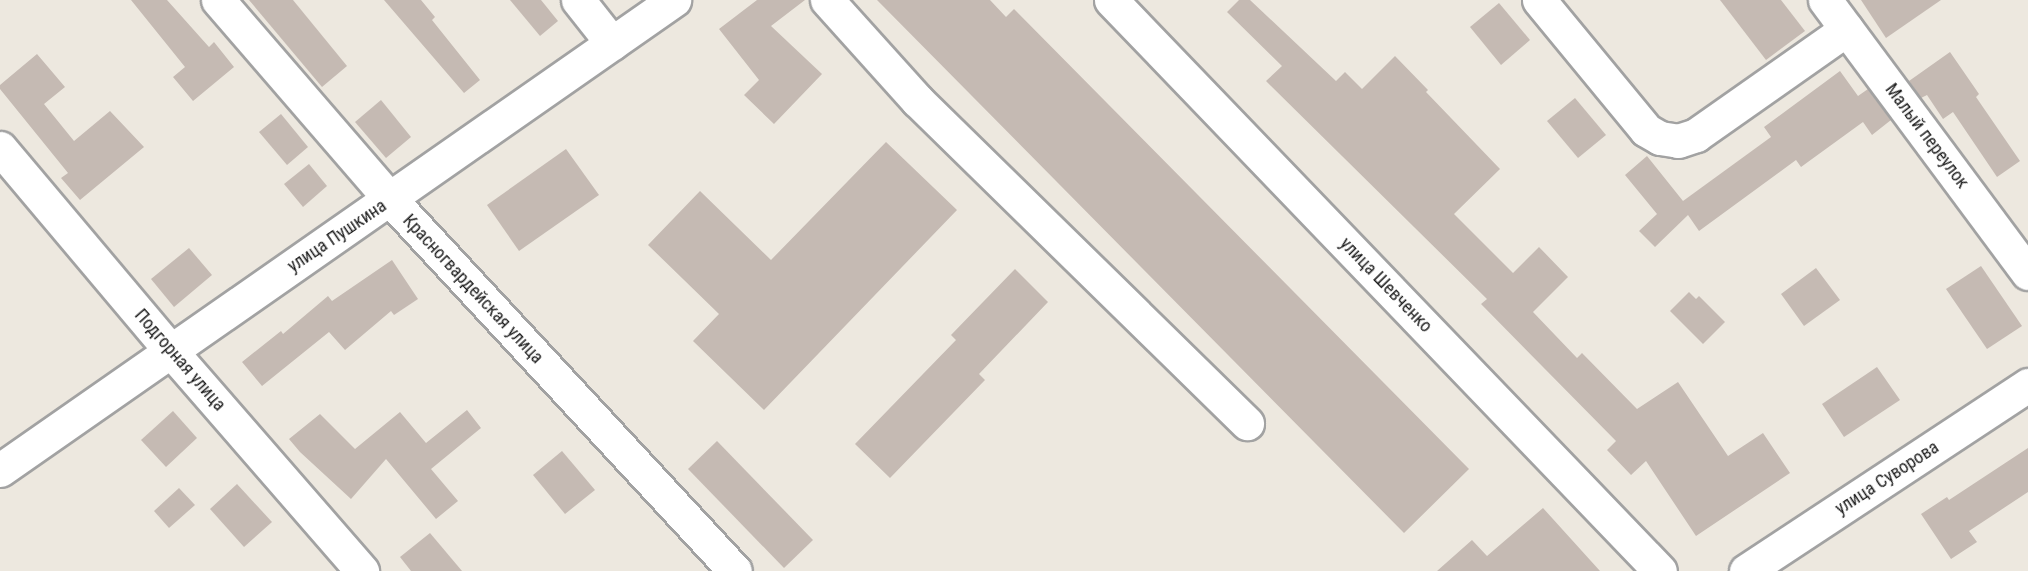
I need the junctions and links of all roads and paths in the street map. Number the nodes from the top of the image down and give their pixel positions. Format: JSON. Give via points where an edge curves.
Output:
{"nodes":[{"id":1,"x":218,"y":0,"type":"edge"},
{"id":2,"x":578,"y":0,"type":"edge"},
{"id":3,"x":674,"y":0,"type":"edge"},
{"id":4,"x":827,"y":0,"type":"edge"},
{"id":5,"x":1111,"y":0,"type":"edge"},
{"id":6,"x":1539,"y":0,"type":"edge"},
{"id":7,"x":1825,"y":0,"type":"edge"},
{"id":8,"x":1847,"y":29,"type":"junction"},
{"id":9,"x":612,"y":43,"type":"junction"},
{"id":10,"x":0,"y":148,"type":"edge"},
{"id":11,"x":390,"y":199,"type":"junction"},
{"id":12,"x":2028,"y":273,"type":"edge"},
{"id":13,"x":170,"y":350,"type":"junction"},
{"id":14,"x":2028,"y":385,"type":"edge"},
{"id":15,"x":1247,"y":423,"type":"dead end"},
{"id":16,"x":0,"y":470,"type":"edge"},
{"id":17,"x":362,"y":571,"type":"edge"},
{"id":18,"x":735,"y":571,"type":"edge"},
{"id":19,"x":1660,"y":571,"type":"edge"},
{"id":20,"x":1746,"y":571,"type":"edge"}],
"edges":[{"from":1,"to":11,"type":"street","name":"Красногвардейская улица"},
{"from":2,"to":9,"type":"street"},
{"from":3,"to":9,"type":"street","name":"улица Пушкина"},
{"from":4,"to":15,"type":"street","via":[[917,100]]},
{"from":5,"to":19,"type":"street","name":"улица Шевченко"},
{"from":6,"to":8,"type":"street","via":[[1646,130],[1660,138],[1678,141],[1696,135]]},
{"from":7,"to":8,"type":"street","name":"Малый переулок"},
{"from":8,"to":12,"type":"street","name":"Малый переулок"},
{"from":9,"to":11,"type":"street","name":"улица Пушкина"},
{"from":10,"to":13,"type":"street","name":"Подгорная улица"},
{"from":11,"to":13,"type":"street","name":"улица Пушкина"},
{"from":11,"to":18,"type":"street","name":"Красногвардейская улица"},
{"from":13,"to":16,"type":"street","name":"улица Пушкина"},
{"from":13,"to":17,"type":"street","name":"Подгорная улица"},
{"from":14,"to":20,"type":"street","name":"улица Суворова"}]}
